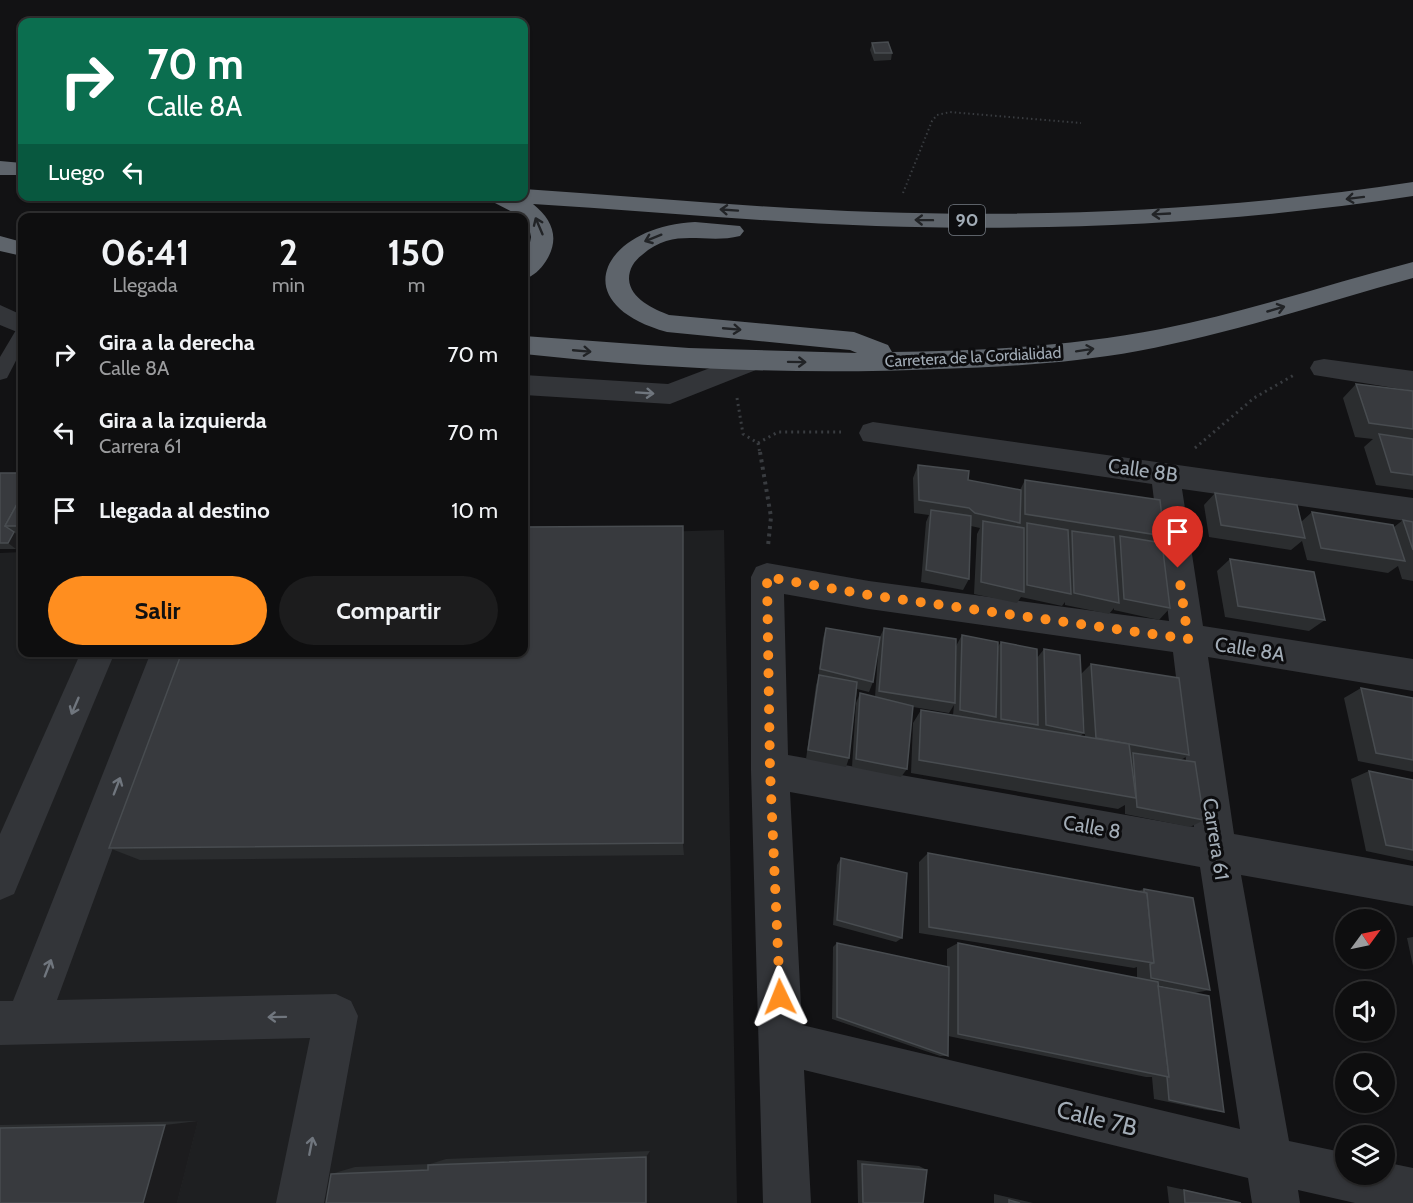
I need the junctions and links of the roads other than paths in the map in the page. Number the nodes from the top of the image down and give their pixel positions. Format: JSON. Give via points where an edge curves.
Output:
{"nodes":[{"id":1,"x":0,"y":168,"type":"edge"},
{"id":2,"x":18,"y":169,"type":"edge"},
{"id":3,"x":1413,"y":189,"type":"edge"},
{"id":4,"x":528,"y":197,"type":"edge"},
{"id":5,"x":515,"y":201,"type":"edge"},
{"id":6,"x":884,"y":219,"type":"junction"},
{"id":7,"x":0,"y":243,"type":"edge"},
{"id":8,"x":18,"y":248,"type":"edge"},
{"id":9,"x":528,"y":267,"type":"edge"},
{"id":10,"x":1413,"y":270,"type":"edge"},
{"id":11,"x":0,"y":314,"type":"edge"},
{"id":12,"x":18,"y":323,"type":"edge"},
{"id":13,"x":18,"y":341,"type":"edge"},
{"id":14,"x":528,"y":345,"type":"edge"},
{"id":15,"x":752,"y":361,"type":"junction"},
{"id":16,"x":901,"y":362,"type":"junction"},
{"id":17,"x":1324,"y":368,"type":"road end"},
{"id":18,"x":0,"y":373,"type":"edge"},
{"id":19,"x":1413,"y":381,"type":"edge"},
{"id":20,"x":528,"y":385,"type":"edge"},
{"id":21,"x":873,"y":433,"type":"road end"},
{"id":22,"x":1165,"y":473,"type":"junction"},
{"id":23,"x":1413,"y":510,"type":"edge"},
{"id":24,"x":1188,"y":639,"type":"junction"},
{"id":25,"x":96,"y":657,"type":"edge"},
{"id":26,"x":166,"y":657,"type":"edge"},
{"id":27,"x":1413,"y":675,"type":"edge"},
{"id":28,"x":770,"y":770,"type":"junction"},
{"id":29,"x":1217,"y":850,"type":"junction"},
{"id":30,"x":0,"y":880,"type":"edge"},
{"id":31,"x":1413,"y":886,"type":"edge"},
{"id":32,"x":13,"y":1023,"type":"edge"},
{"id":33,"x":781,"y":1042,"type":"junction"},
{"id":34,"x":1273,"y":1182,"type":"edge"},
{"id":35,"x":1413,"y":1192,"type":"edge"},
{"id":36,"x":300,"y":1203,"type":"edge"},
{"id":37,"x":787,"y":1203,"type":"edge"}],
"edges":[{"from":1,"to":2,"type":"highway"},
{"from":3,"to":6,"type":"highway","number":"90","one_way":true,"via":[[1218,212],[1024,221]]},
{"from":6,"to":4,"type":"highway","number":"90","one_way":true},
{"from":9,"to":5,"type":"highway","one_way":true,"via":[[541,248],[543,236],[533,213]]},
{"from":6,"to":16,"type":"highway","one_way":true,"via":[[844,234],[671,232],[635,247],[620,266],[617,282],[625,299],[643,315],[667,323],[854,341]]},
{"from":7,"to":8,"type":"highway"},
{"from":16,"to":10,"type":"highway","name":"Carretera de la Cordialidad","one_way":true,"via":[[1055,354],[1158,339],[1233,322]]},
{"from":11,"to":12,"type":"street"},
{"from":13,"to":18,"type":"lane"},
{"from":14,"to":15,"type":"highway","name":"Carretera de la Cordialidad","one_way":true},
{"from":15,"to":16,"type":"highway","name":"Carretera de la Cordialidad","one_way":true},
{"from":20,"to":15,"type":"street","one_way":true,"via":[[670,394]]},
{"from":17,"to":19,"type":"street"},
{"from":21,"to":22,"type":"street","name":"Calle 8B"},
{"from":22,"to":23,"type":"street","name":"Calle 8B"},
{"from":22,"to":24,"type":"street","name":"Carrera 61"},
{"from":24,"to":27,"type":"street","name":"Calle 8A"},
{"from":24,"to":28,"type":"street","name":"Calle 8A","via":[[767,577]]},
{"from":24,"to":29,"type":"street","name":"Carrera 61"},
{"from":25,"to":30,"type":"street","one_way":true},
{"from":32,"to":26,"type":"street","one_way":true},
{"from":28,"to":29,"type":"street","name":"Calle 8"},
{"from":28,"to":33,"type":"street"},
{"from":29,"to":31,"type":"street","name":"Calle 8"},
{"from":29,"to":34,"type":"street","name":"Carrera 61"},
{"from":36,"to":32,"type":"street","one_way":true,"via":[[336,1016]]},
{"from":33,"to":34,"type":"street","name":"Calle 7B"},
{"from":33,"to":37,"type":"street"},
{"from":34,"to":35,"type":"street","name":"Calle 7B"}]}
